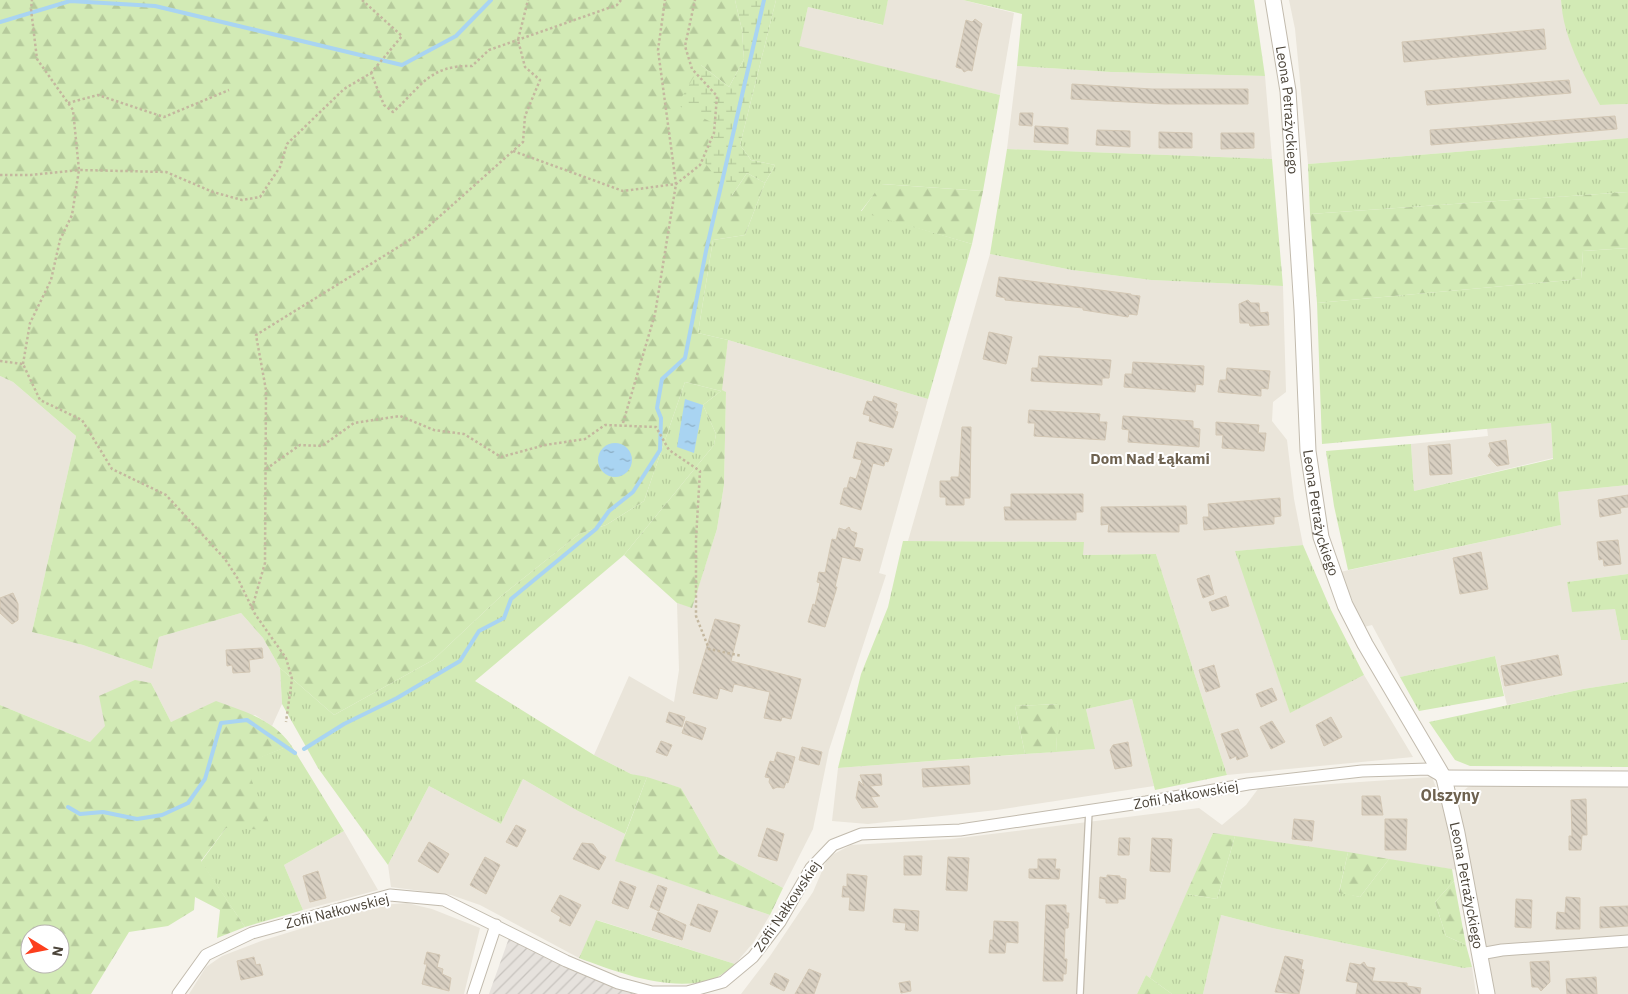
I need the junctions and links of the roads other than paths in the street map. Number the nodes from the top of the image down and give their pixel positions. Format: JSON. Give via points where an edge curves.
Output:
{"nodes":[{"id":1,"x":1272,"y":0,"type":"edge"},
{"id":2,"x":1444,"y":778,"type":"junction"},
{"id":3,"x":1628,"y":779,"type":"edge"},
{"id":4,"x":1089,"y":810,"type":"junction"},
{"id":5,"x":496,"y":925,"type":"junction"},
{"id":6,"x":1628,"y":941,"type":"edge"},
{"id":7,"x":1480,"y":954,"type":"junction"},
{"id":8,"x":178,"y":994,"type":"edge"},
{"id":9,"x":473,"y":994,"type":"edge"},
{"id":10,"x":1080,"y":994,"type":"edge"},
{"id":11,"x":1487,"y":994,"type":"edge"}],
"edges":[{"from":1,"to":2,"type":"street","name":"Leona Petrażyckiego","via":[[1288,91],[1308,451],[1321,537],[1345,605]]},
{"from":2,"to":3,"type":"street"},
{"from":2,"to":4,"type":"street","name":"Zofii Nałkowskiej","via":[[1429,769],[1362,771],[1248,784]]},
{"from":2,"to":7,"type":"street","name":"Leona Petrażyckiego"},
{"from":4,"to":5,"type":"street","name":"Zofii Nałkowskiej","via":[[960,830],[861,834],[833,844],[811,868],[780,922],[753,957],[723,982],[687,992],[652,992],[618,983]]},
{"from":4,"to":10,"type":"lane"},
{"from":5,"to":8,"type":"street","name":"Zofii Nałkowskiej","via":[[444,900],[390,895],[252,933],[206,955]]},
{"from":5,"to":9,"type":"street"},
{"from":6,"to":7,"type":"street"},
{"from":7,"to":11,"type":"street","name":"Leona Petrażyckiego"}]}
